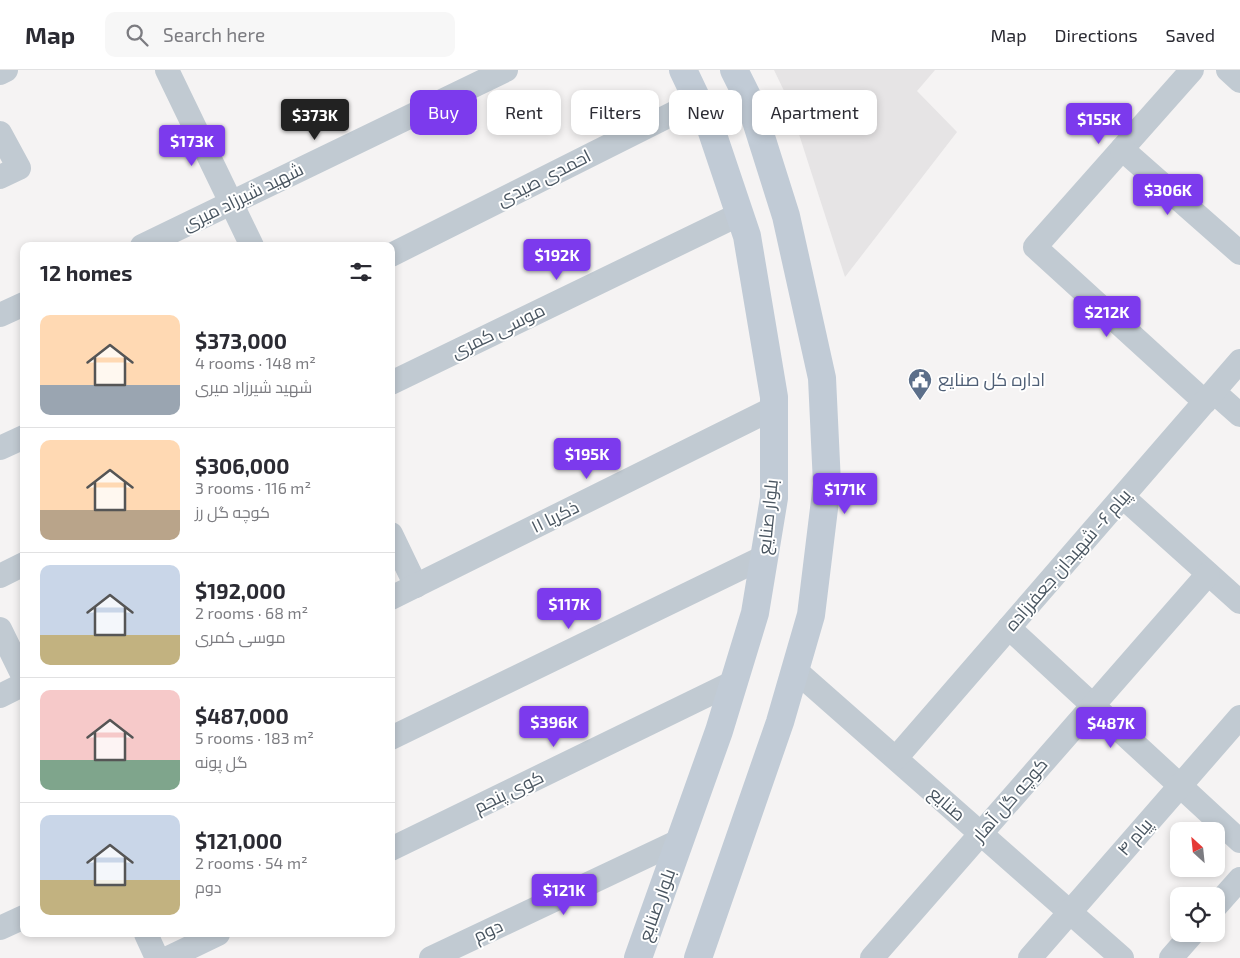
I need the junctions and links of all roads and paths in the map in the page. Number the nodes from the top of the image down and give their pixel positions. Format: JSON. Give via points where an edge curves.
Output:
{"nodes":[{"id":1,"x":6,"y":70,"type":"edge"},
{"id":2,"x":167,"y":70,"type":"edge"},
{"id":3,"x":506,"y":70,"type":"edge"},
{"id":4,"x":683,"y":70,"type":"edge"},
{"id":5,"x":734,"y":70,"type":"edge"},
{"id":6,"x":1192,"y":70,"type":"edge"},
{"id":7,"x":1228,"y":70,"type":"edge"},
{"id":8,"x":0,"y":73,"type":"edge"},
{"id":9,"x":462,"y":80,"type":"edge"},
{"id":10,"x":1240,"y":81,"type":"edge"},
{"id":11,"x":693,"y":90,"type":"edge"},
{"id":12,"x":669,"y":116,"type":"edge"},
{"id":13,"x":0,"y":133,"type":"edge"},
{"id":14,"x":713,"y":135,"type":"edge"},
{"id":15,"x":1122,"y":149,"type":"junction"},
{"id":16,"x":0,"y":177,"type":"edge"},
{"id":17,"x":231,"y":203,"type":"junction"},
{"id":18,"x":740,"y":214,"type":"junction"},
{"id":19,"x":150,"y":242,"type":"edge"},
{"id":20,"x":250,"y":242,"type":"edge"},
{"id":21,"x":794,"y":248,"type":"junction"},
{"id":22,"x":395,"y":253,"type":"edge"},
{"id":23,"x":1240,"y":253,"type":"edge"},
{"id":24,"x":751,"y":259,"type":"junction"},
{"id":25,"x":20,"y":306,"type":"edge"},
{"id":26,"x":0,"y":315,"type":"edge"},
{"id":27,"x":1240,"y":361,"type":"edge"},
{"id":28,"x":395,"y":381,"type":"edge"},
{"id":29,"x":1209,"y":397,"type":"junction"},
{"id":30,"x":774,"y":408,"type":"junction"},
{"id":31,"x":1240,"y":415,"type":"edge"},
{"id":32,"x":20,"y":438,"type":"edge"},
{"id":33,"x":0,"y":448,"type":"edge"},
{"id":34,"x":1123,"y":497,"type":"junction"},
{"id":35,"x":395,"y":542,"type":"edge"},
{"id":36,"x":764,"y":557,"type":"junction"},
{"id":37,"x":20,"y":566,"type":"edge"},
{"id":38,"x":1208,"y":574,"type":"junction"},
{"id":39,"x":0,"y":576,"type":"edge"},
{"id":40,"x":416,"y":586,"type":"junction"},
{"id":41,"x":395,"y":596,"type":"edge"},
{"id":42,"x":1240,"y":602,"type":"edge"},
{"id":43,"x":1009,"y":628,"type":"junction"},
{"id":44,"x":0,"y":629,"type":"edge"},
{"id":45,"x":20,"y":670,"type":"edge"},
{"id":46,"x":795,"y":670,"type":"junction"},
{"id":47,"x":734,"y":682,"type":"junction"},
{"id":48,"x":20,"y":686,"type":"edge"},
{"id":49,"x":0,"y":696,"type":"edge"},
{"id":50,"x":1093,"y":706,"type":"junction"},
{"id":51,"x":1240,"y":717,"type":"edge"},
{"id":52,"x":395,"y":736,"type":"edge"},
{"id":53,"x":896,"y":758,"type":"junction"},
{"id":54,"x":1180,"y":786,"type":"junction"},
{"id":55,"x":981,"y":833,"type":"junction"},
{"id":56,"x":680,"y":840,"type":"junction"},
{"id":57,"x":1240,"y":841,"type":"edge"},
{"id":58,"x":395,"y":847,"type":"edge"},
{"id":59,"x":1240,"y":879,"type":"edge"},
{"id":60,"x":1225,"y":896,"type":"edge"},
{"id":61,"x":1070,"y":912,"type":"junction"},
{"id":62,"x":20,"y":919,"type":"edge"},
{"id":63,"x":0,"y":928,"type":"edge"},
{"id":64,"x":147,"y":937,"type":"edge"},
{"id":65,"x":212,"y":937,"type":"edge"},
{"id":66,"x":1185,"y":942,"type":"edge"},
{"id":67,"x":875,"y":957,"type":"edge"},
{"id":68,"x":157,"y":958,"type":"edge"},
{"id":69,"x":168,"y":958,"type":"edge"},
{"id":70,"x":431,"y":958,"type":"edge"},
{"id":71,"x":638,"y":958,"type":"edge"},
{"id":72,"x":698,"y":958,"type":"edge"},
{"id":73,"x":1030,"y":958,"type":"edge"},
{"id":74,"x":1122,"y":958,"type":"edge"},
{"id":75,"x":1171,"y":958,"type":"edge"}],
"edges":[{"from":1,"to":8,"type":"street"},
{"from":2,"to":17,"type":"street"},
{"from":3,"to":9,"type":"street","name":"شهید شیرزاد میری"},
{"from":4,"to":11,"type":"street","name":"بلوار صنایع"},
{"from":5,"to":21,"type":"street","via":[[750,102]]},
{"from":6,"to":15,"type":"street"},
{"from":7,"to":10,"type":"street"},
{"from":9,"to":17,"type":"street","name":"شهید شیرزاد میری"},
{"from":12,"to":22,"type":"street","name":"احمدی صیدی"},
{"from":13,"to":16,"type":"street","via":[[19,168]]},
{"from":14,"to":18,"type":"street","name":"بلوار صنایع"},
{"from":15,"to":23,"type":"street"},
{"from":15,"to":29,"type":"street","via":[[1035,247]]},
{"from":17,"to":19,"type":"street","name":"شهید شیرزاد میری"},
{"from":17,"to":20,"type":"street"},
{"from":18,"to":24,"type":"street","name":"بلوار صنایع"},
{"from":18,"to":28,"type":"street","name":"موسی کمری"},
{"from":21,"to":24,"type":"street"},
{"from":21,"to":46,"type":"street","via":[[822,378],[827,484],[811,615]]},
{"from":24,"to":30,"type":"street","name":"بلوار صنایع"},
{"from":25,"to":26,"type":"street"},
{"from":27,"to":29,"type":"street","name":"پیام ۶- شهیدان جعفرزاده"},
{"from":29,"to":31,"type":"street"},
{"from":29,"to":34,"type":"street","name":"پیام ۶- شهیدان جعفرزاده"},
{"from":30,"to":36,"type":"street","name":"بلوار صنایع","via":[[774,498]]},
{"from":30,"to":40,"type":"street","name":"ذکریا ۱۱"},
{"from":32,"to":33,"type":"street"},
{"from":34,"to":38,"type":"street"},
{"from":34,"to":43,"type":"street","name":"پیام ۶- شهیدان جعفرزاده"},
{"from":35,"to":40,"type":"street"},
{"from":36,"to":47,"type":"street","name":"بلوار صنایع","via":[[755,613]]},
{"from":36,"to":52,"type":"street"},
{"from":37,"to":39,"type":"street"},
{"from":38,"to":42,"type":"street"},
{"from":38,"to":50,"type":"street","name":"کوچه گل آهار"},
{"from":40,"to":41,"type":"street","name":"ذکریا ۱۱"},
{"from":43,"to":50,"type":"street"},
{"from":43,"to":53,"type":"street","name":"پیام ۶- شهیدان جعفرزاده"},
{"from":44,"to":45,"type":"street"},
{"from":46,"to":53,"type":"street","name":"صنایع"},
{"from":46,"to":72,"type":"street"},
{"from":47,"to":56,"type":"street","name":"بلوار صنایع"},
{"from":47,"to":58,"type":"street","name":"کوی پنجم"},
{"from":48,"to":49,"type":"street"},
{"from":50,"to":54,"type":"street"},
{"from":50,"to":55,"type":"street","name":"کوچه گل آهار"},
{"from":51,"to":54,"type":"street","name":"پیام ۴"},
{"from":53,"to":55,"type":"street","name":"صنایع"},
{"from":54,"to":57,"type":"street"},
{"from":54,"to":61,"type":"street","name":"پیام ۴"},
{"from":55,"to":61,"type":"street","name":"صنایع"},
{"from":55,"to":67,"type":"street","name":"کوچه گل آهار"},
{"from":56,"to":70,"type":"street","name":"دوم"},
{"from":56,"to":71,"type":"street","name":"بلوار صنایع"},
{"from":59,"to":60,"type":"street"},
{"from":61,"to":73,"type":"street","name":"پیام ۴"},
{"from":61,"to":74,"type":"street","name":"صنایع"},
{"from":62,"to":63,"type":"street"},
{"from":64,"to":68,"type":"street"},
{"from":65,"to":69,"type":"street"},
{"from":66,"to":75,"type":"street"}]}
